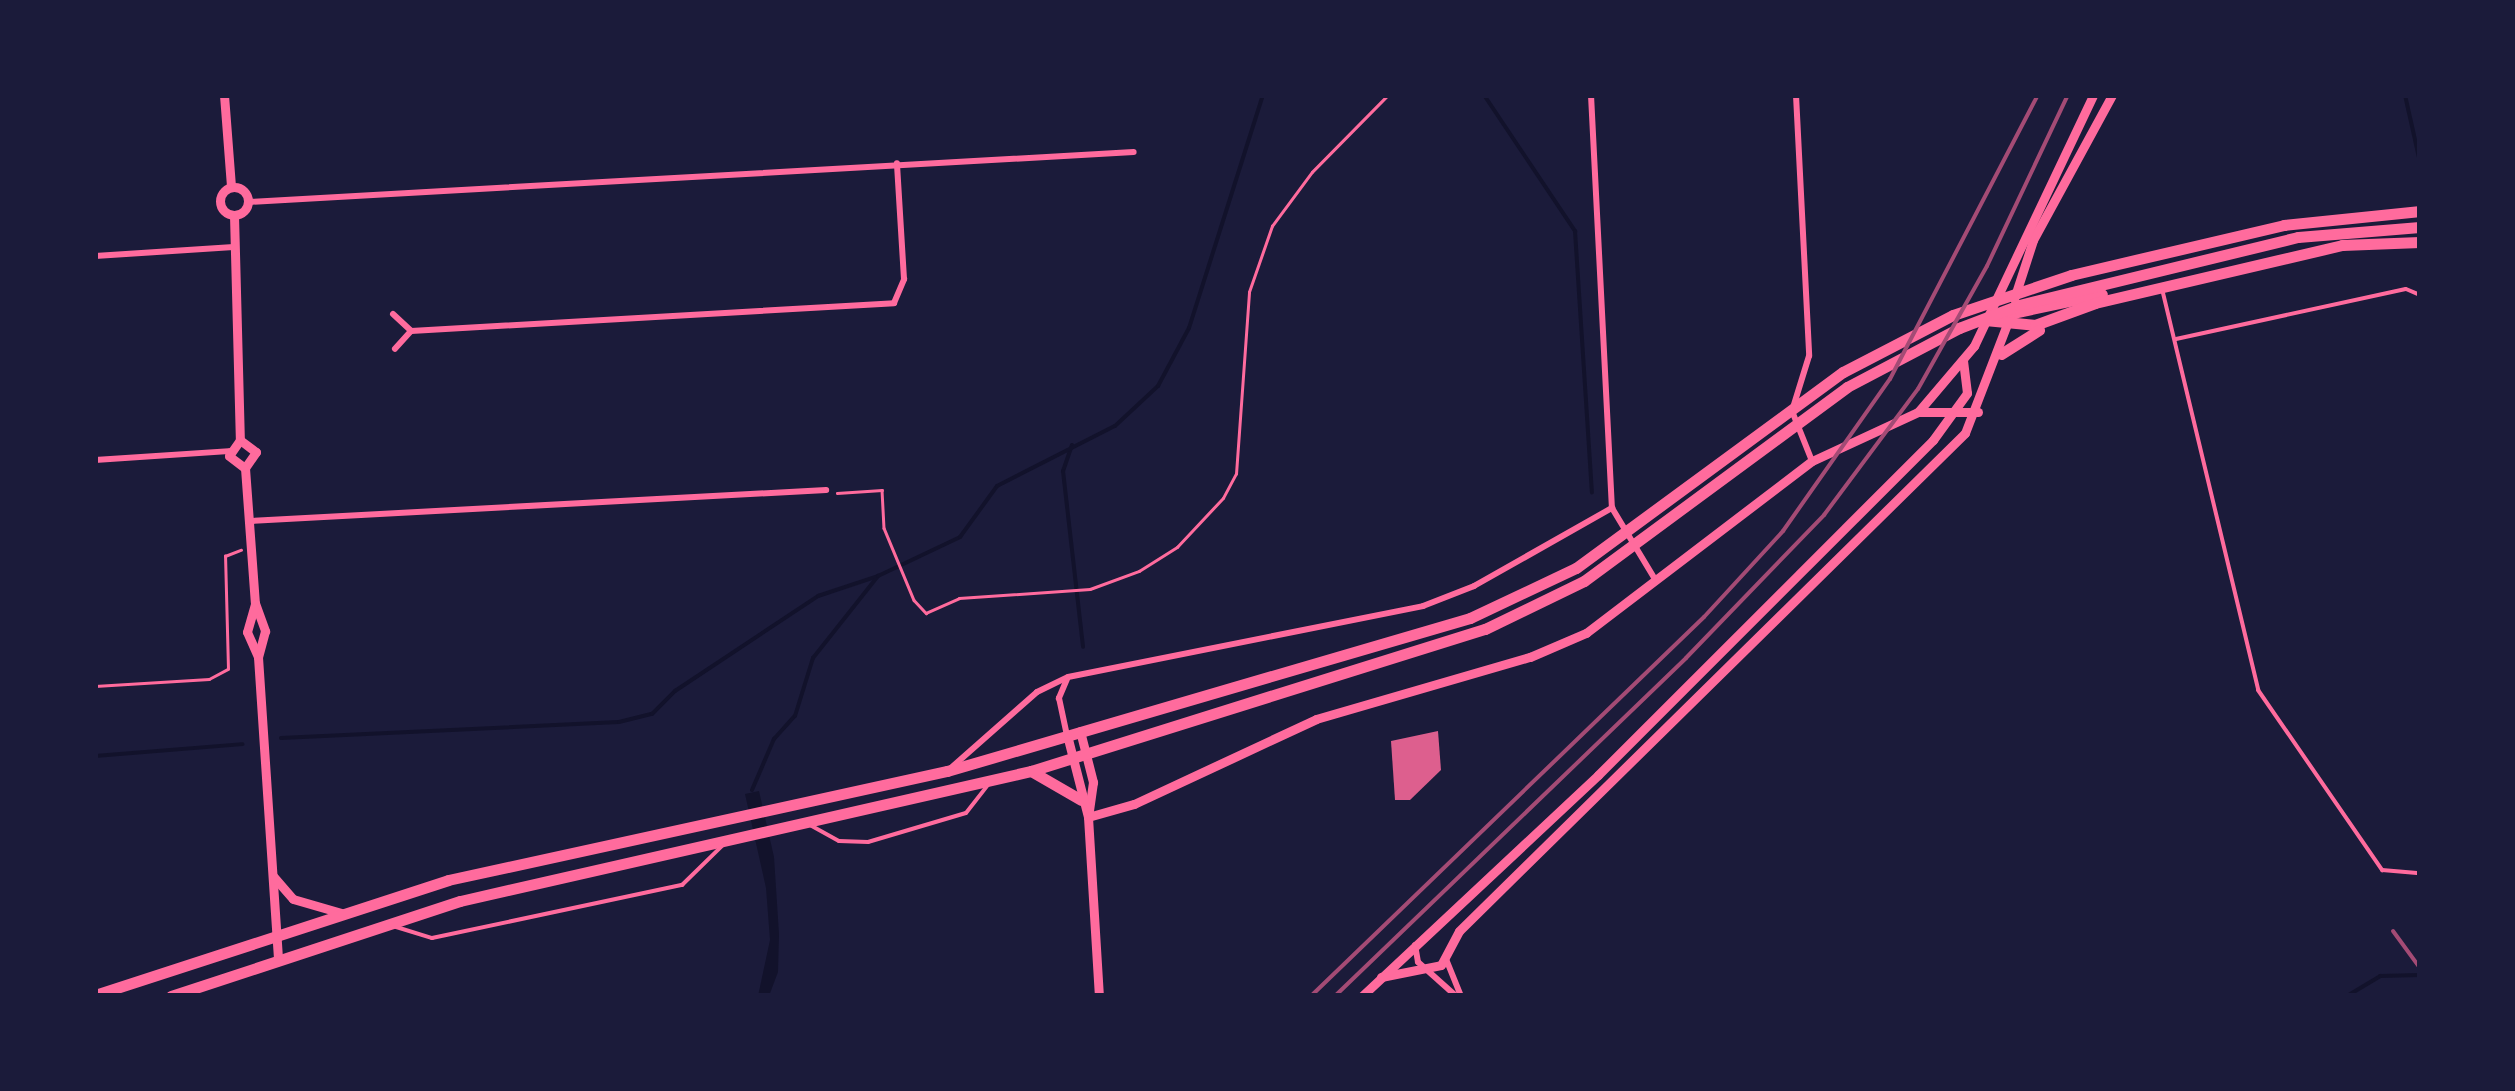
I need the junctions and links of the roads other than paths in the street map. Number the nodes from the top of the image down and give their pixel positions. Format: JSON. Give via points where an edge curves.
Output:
{"nodes":[{"id":1,"x":224,"y":95,"type":"edge"},
{"id":2,"x":1591,"y":95,"type":"edge"},
{"id":3,"x":1796,"y":95,"type":"edge"},
{"id":4,"x":2093,"y":95,"type":"edge"},
{"id":5,"x":2112,"y":95,"type":"edge"},
{"id":6,"x":1134,"y":152,"type":"dead end"},
{"id":7,"x":897,"y":163,"type":"junction"},
{"id":8,"x":231,"y":186,"type":"junction"},
{"id":9,"x":248,"y":202,"type":"junction"},
{"id":10,"x":2420,"y":211,"type":"edge"},
{"id":11,"x":234,"y":215,"type":"junction"},
{"id":12,"x":2420,"y":227,"type":"edge"},
{"id":13,"x":2420,"y":242,"type":"edge"},
{"id":14,"x":234,"y":247,"type":"junction"},
{"id":15,"x":95,"y":256,"type":"edge"},
{"id":16,"x":2162,"y":288,"type":"junction"},
{"id":17,"x":2420,"y":295,"type":"edge"},
{"id":18,"x":394,"y":314,"type":"dead end"},
{"id":19,"x":1985,"y":320,"type":"junction"},
{"id":20,"x":2009,"y":320,"type":"junction"},
{"id":21,"x":2050,"y":321,"type":"junction"},
{"id":22,"x":411,"y":331,"type":"junction"},
{"id":23,"x":2176,"y":339,"type":"junction"},
{"id":24,"x":394,"y":349,"type":"dead end"},
{"id":25,"x":2001,"y":354,"type":"junction"},
{"id":26,"x":1963,"y":361,"type":"junction"},
{"id":27,"x":1958,"y":409,"type":"junction"},
{"id":28,"x":1918,"y":412,"type":"junction"},
{"id":29,"x":1978,"y":412,"type":"junction"},
{"id":30,"x":240,"y":440,"type":"junction"},
{"id":31,"x":229,"y":452,"type":"junction"},
{"id":32,"x":95,"y":460,"type":"edge"},
{"id":33,"x":1812,"y":461,"type":"junction"},
{"id":34,"x":245,"y":468,"type":"junction"},
{"id":35,"x":826,"y":490,"type":"road end"},
{"id":36,"x":1612,"y":508,"type":"junction"},
{"id":37,"x":250,"y":521,"type":"junction"},
{"id":38,"x":1656,"y":581,"type":"junction"},
{"id":39,"x":255,"y":603,"type":"junction"},
{"id":40,"x":258,"y":658,"type":"junction"},
{"id":41,"x":1068,"y":677,"type":"junction"},
{"id":42,"x":1074,"y":733,"type":"junction"},
{"id":43,"x":1081,"y":756,"type":"junction"},
{"id":44,"x":1032,"y":770,"type":"junction"},
{"id":45,"x":946,"y":771,"type":"junction"},
{"id":46,"x":991,"y":782,"type":"junction"},
{"id":47,"x":1081,"y":800,"type":"junction"},
{"id":48,"x":1088,"y":817,"type":"junction"},
{"id":49,"x":810,"y":824,"type":"junction"},
{"id":50,"x":727,"y":841,"type":"junction"},
{"id":51,"x":2420,"y":873,"type":"edge"},
{"id":52,"x":271,"y":874,"type":"junction"},
{"id":53,"x":344,"y":914,"type":"junction"},
{"id":54,"x":389,"y":924,"type":"junction"},
{"id":55,"x":276,"y":936,"type":"junction"},
{"id":56,"x":1415,"y":944,"type":"junction"},
{"id":57,"x":1446,"y":960,"type":"junction"},
{"id":58,"x":278,"y":961,"type":"junction"},
{"id":59,"x":1424,"y":969,"type":"junction"},
{"id":60,"x":1381,"y":977,"type":"junction"},
{"id":61,"x":95,"y":995,"type":"edge"},
{"id":62,"x":170,"y":996,"type":"edge"},
{"id":63,"x":1099,"y":996,"type":"edge"},
{"id":64,"x":1362,"y":996,"type":"edge"},
{"id":65,"x":1459,"y":996,"type":"edge"}],
"edges":[{"from":1,"to":8,"type":"street"},
{"from":2,"to":36,"type":"street"},
{"from":3,"to":33,"type":"street","via":[[1809,356],[1792,411]]},
{"from":4,"to":19,"type":"street"},
{"from":5,"to":20,"type":"street","via":[[2033,240]]},
{"from":6,"to":7,"type":"street"},
{"from":7,"to":9,"type":"street"},
{"from":7,"to":22,"type":"street","via":[[904,279],[894,302]]},
{"from":8,"to":9,"type":"street","via":[[243,190]]},
{"from":8,"to":11,"type":"street","via":[[220,200]]},
{"from":9,"to":11,"type":"street"},
{"from":10,"to":42,"type":"highway","via":[[2284,225],[2071,274],[1953,314],[1843,372],[1576,568],[1470,618]]},
{"from":11,"to":14,"type":"street"},
{"from":12,"to":43,"type":"highway","via":[[2298,237],[2034,301],[1959,328],[1847,387],[1584,582],[1485,628]]},
{"from":13,"to":16,"type":"highway","via":[[2342,245]]},
{"from":14,"to":15,"type":"street"},
{"from":14,"to":30,"type":"street"},
{"from":16,"to":20,"type":"highway","via":[[2151,282]]},
{"from":16,"to":21,"type":"highway"},
{"from":16,"to":23,"type":"lane"},
{"from":17,"to":23,"type":"lane","via":[[2406,290]]},
{"from":18,"to":22,"type":"street"},
{"from":19,"to":20,"type":"highway"},
{"from":19,"to":26,"type":"street"},
{"from":20,"to":21,"type":"highway"},
{"from":20,"to":25,"type":"street"},
{"from":21,"to":25,"type":"highway"},
{"from":22,"to":24,"type":"street"},
{"from":23,"to":51,"type":"lane","via":[[2258,690],[2382,870]]},
{"from":25,"to":29,"type":"street"},
{"from":26,"to":27,"type":"street","via":[[1969,384]]},
{"from":26,"to":28,"type":"street"},
{"from":27,"to":28,"type":"street"},
{"from":27,"to":29,"type":"street"},
{"from":27,"to":56,"type":"street","via":[[1865,512]]},
{"from":28,"to":33,"type":"street"},
{"from":29,"to":57,"type":"street","via":[[1966,433],[1460,932]]},
{"from":30,"to":31,"type":"street"},
{"from":30,"to":34,"type":"street","via":[[256,452]]},
{"from":31,"to":32,"type":"street"},
{"from":31,"to":34,"type":"street","via":[[233,464]]},
{"from":33,"to":38,"type":"street"},
{"from":34,"to":37,"type":"street"},
{"from":35,"to":37,"type":"street"},
{"from":36,"to":38,"type":"street"},
{"from":36,"to":41,"type":"street","via":[[1474,586],[1423,606]]},
{"from":37,"to":39,"type":"street"},
{"from":38,"to":48,"type":"street","via":[[1560,645],[1316,719],[1119,810]]},
{"from":39,"to":40,"type":"street","via":[[265,631]]},
{"from":39,"to":40,"type":"street","via":[[247,632]]},
{"from":40,"to":52,"type":"street"},
{"from":41,"to":42,"type":"street","via":[[1059,698]]},
{"from":41,"to":45,"type":"street","via":[[1037,692]]},
{"from":42,"to":43,"type":"street"},
{"from":42,"to":45,"type":"highway"},
{"from":43,"to":44,"type":"highway"},
{"from":43,"to":47,"type":"street"},
{"from":43,"to":48,"type":"street","via":[[1093,782]]},
{"from":44,"to":46,"type":"highway"},
{"from":44,"to":47,"type":"highway"},
{"from":45,"to":53,"type":"highway","via":[[520,861]]},
{"from":46,"to":49,"type":"highway"},
{"from":46,"to":49,"type":"lane","via":[[966,813],[868,842],[839,841]]},
{"from":47,"to":48,"type":"street"},
{"from":48,"to":63,"type":"street"},
{"from":49,"to":50,"type":"highway"},
{"from":50,"to":54,"type":"highway","via":[[515,886]]},
{"from":50,"to":54,"type":"lane","via":[[682,885],[432,938]]},
{"from":52,"to":53,"type":"street","via":[[293,899]]},
{"from":52,"to":55,"type":"street"},
{"from":53,"to":55,"type":"highway"},
{"from":54,"to":58,"type":"highway"},
{"from":55,"to":58,"type":"street"},
{"from":55,"to":61,"type":"highway"},
{"from":56,"to":59,"type":"street"},
{"from":56,"to":60,"type":"street"},
{"from":57,"to":59,"type":"street"},
{"from":57,"to":65,"type":"street"},
{"from":58,"to":62,"type":"highway"},
{"from":59,"to":60,"type":"street"},
{"from":59,"to":65,"type":"street"},
{"from":60,"to":64,"type":"street"}]}
